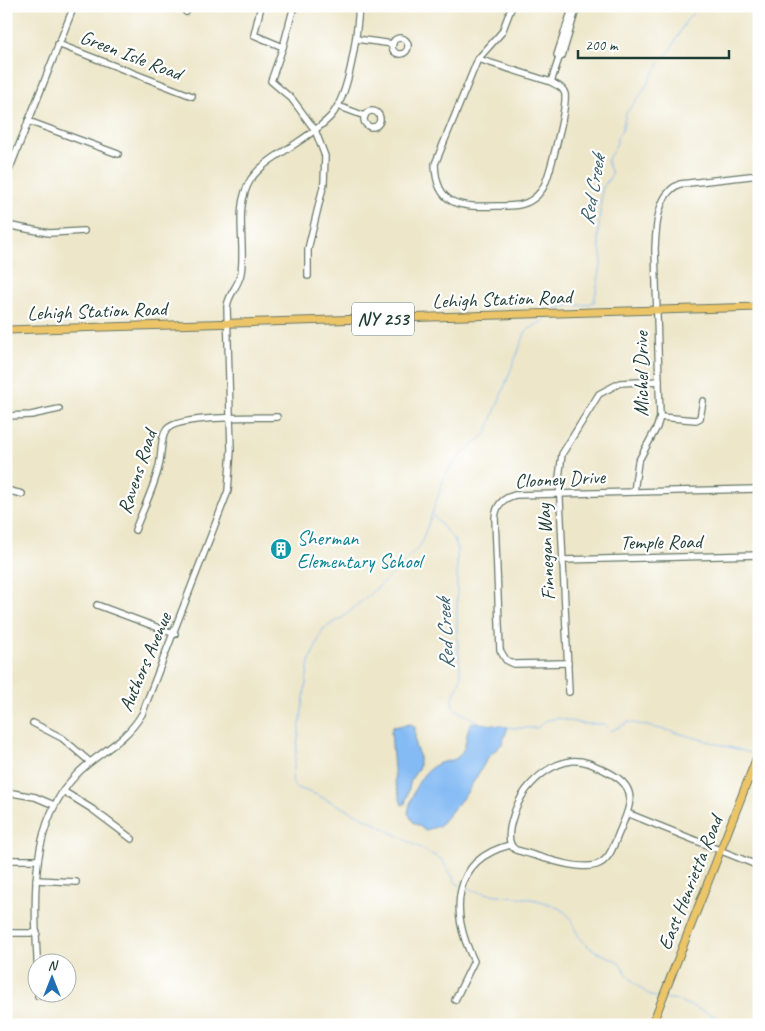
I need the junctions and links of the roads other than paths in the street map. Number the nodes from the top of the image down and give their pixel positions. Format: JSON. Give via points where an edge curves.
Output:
{"nodes":[{"id":1,"x":74,"y":6,"type":"edge"},
{"id":2,"x":261,"y":6,"type":"edge"},
{"id":3,"x":294,"y":6,"type":"edge"},
{"id":4,"x":359,"y":6,"type":"edge"},
{"id":5,"x":512,"y":6,"type":"edge"},
{"id":6,"x":572,"y":6,"type":"edge"},
{"id":7,"x":577,"y":6,"type":"edge"},
{"id":8,"x":356,"y":40,"type":"junction"},
{"id":9,"x":58,"y":44,"type":"junction"},
{"id":10,"x":393,"y":44,"type":"dead end"},
{"id":11,"x":283,"y":47,"type":"junction"},
{"id":12,"x":559,"y":58,"type":"junction"},
{"id":13,"x":478,"y":59,"type":"junction"},
{"id":14,"x":551,"y":82,"type":"junction"},
{"id":15,"x":192,"y":96,"type":"dead end"},
{"id":16,"x":338,"y":106,"type":"junction"},
{"id":17,"x":365,"y":116,"type":"dead end"},
{"id":18,"x":28,"y":121,"type":"junction"},
{"id":19,"x":315,"y":130,"type":"junction"},
{"id":20,"x":118,"y":154,"type":"dead end"},
{"id":21,"x":759,"y":175,"type":"edge"},
{"id":22,"x":6,"y":178,"type":"edge"},
{"id":23,"x":6,"y":225,"type":"edge"},
{"id":24,"x":84,"y":232,"type":"dead end"},
{"id":25,"x":308,"y":276,"type":"dead end"},
{"id":26,"x":759,"y":307,"type":"edge"},
{"id":27,"x":656,"y":311,"type":"junction"},
{"id":28,"x":228,"y":324,"type":"junction"},
{"id":29,"x":6,"y":330,"type":"edge"},
{"id":30,"x":658,"y":381,"type":"junction"},
{"id":31,"x":703,"y":401,"type":"dead end"},
{"id":32,"x":59,"y":409,"type":"dead end"},
{"id":33,"x":6,"y":416,"type":"edge"},
{"id":34,"x":277,"y":417,"type":"dead end"},
{"id":35,"x":660,"y":417,"type":"junction"},
{"id":36,"x":230,"y":419,"type":"junction"},
{"id":37,"x":756,"y":489,"type":"dead end"},
{"id":38,"x":6,"y":490,"type":"edge"},
{"id":39,"x":634,"y":492,"type":"junction"},
{"id":40,"x":560,"y":493,"type":"junction"},
{"id":41,"x":22,"y":494,"type":"dead end"},
{"id":42,"x":135,"y":530,"type":"dead end"},
{"id":43,"x":759,"y":555,"type":"edge"},
{"id":44,"x":563,"y":560,"type":"junction"},
{"id":45,"x":97,"y":605,"type":"dead end"},
{"id":46,"x":175,"y":634,"type":"junction"},
{"id":47,"x":568,"y":663,"type":"junction"},
{"id":48,"x":569,"y":692,"type":"dead end"},
{"id":49,"x":32,"y":723,"type":"dead end"},
{"id":50,"x":759,"y":752,"type":"edge"},
{"id":51,"x":90,"y":762,"type":"junction"},
{"id":52,"x":750,"y":775,"type":"junction"},
{"id":53,"x":759,"y":775,"type":"edge"},
{"id":54,"x":759,"y":781,"type":"edge"},
{"id":55,"x":63,"y":790,"type":"junction"},
{"id":56,"x":6,"y":792,"type":"edge"},
{"id":57,"x":54,"y":805,"type":"junction"},
{"id":58,"x":627,"y":813,"type":"junction"},
{"id":59,"x":132,"y":839,"type":"dead end"},
{"id":60,"x":510,"y":845,"type":"junction"},
{"id":61,"x":720,"y":850,"type":"junction"},
{"id":62,"x":6,"y":860,"type":"edge"},
{"id":63,"x":37,"y":860,"type":"junction"},
{"id":64,"x":759,"y":866,"type":"edge"},
{"id":65,"x":36,"y":880,"type":"junction"},
{"id":66,"x":76,"y":882,"type":"dead end"},
{"id":67,"x":6,"y":933,"type":"edge"},
{"id":68,"x":37,"y":933,"type":"junction"},
{"id":69,"x":37,"y":954,"type":"edge"},
{"id":70,"x":455,"y":1000,"type":"dead end"},
{"id":71,"x":652,"y":1025,"type":"edge"}],
"edges":[{"from":1,"to":9,"type":"street"},
{"from":2,"to":11,"type":"street","via":[[254,35]]},
{"from":3,"to":11,"type":"street"},
{"from":4,"to":8,"type":"street"},
{"from":5,"to":13,"type":"street","via":[[502,32]]},
{"from":6,"to":12,"type":"street","via":[[557,55]]},
{"from":7,"to":12,"type":"street"},
{"from":8,"to":10,"type":"street"},
{"from":8,"to":16,"type":"street"},
{"from":9,"to":15,"type":"street","name":"Green Isle Road"},
{"from":9,"to":18,"type":"street"},
{"from":11,"to":19,"type":"street","via":[[271,81],[292,99]]},
{"from":12,"to":14,"type":"street"},
{"from":13,"to":14,"type":"street"},
{"from":13,"to":14,"type":"street","via":[[436,164],[436,181],[441,193],[452,202],[467,207],[519,205],[534,199],[543,188],[565,101],[562,88]]},
{"from":16,"to":17,"type":"street"},
{"from":16,"to":19,"type":"street","name":"Authors Avenue"},
{"from":18,"to":20,"type":"street"},
{"from":18,"to":22,"type":"street"},
{"from":19,"to":25,"type":"street","via":[[326,165],[309,240]]},
{"from":19,"to":28,"type":"street","name":"Authors Avenue","via":[[266,164],[247,187],[241,210],[241,272],[227,303]]},
{"from":21,"to":27,"type":"street","name":"Michel Drive","via":[[680,184],[669,190],[662,203],[656,234]]},
{"from":23,"to":24,"type":"street","via":[[49,233]]},
{"from":26,"to":27,"type":"main road","name":"Lehigh Station Road","number":"NY 253"},
{"from":27,"to":28,"type":"main road","name":"Lehigh Station Road","number":"NY 253"},
{"from":27,"to":30,"type":"street","name":"Michel Drive"},
{"from":28,"to":29,"type":"main road","name":"Lehigh Station Road","number":"NY 253"},
{"from":28,"to":36,"type":"street","name":"Authors Avenue"},
{"from":30,"to":35,"type":"street","name":"Michel Drive"},
{"from":30,"to":40,"type":"street","name":"Finnegan Way","via":[[620,383],[599,394],[562,454]]},
{"from":31,"to":35,"type":"street","via":[[700,418],[696,420]]},
{"from":32,"to":33,"type":"street"},
{"from":34,"to":36,"type":"street"},
{"from":35,"to":39,"type":"street","name":"Michel Drive","via":[[638,462]]},
{"from":36,"to":42,"type":"street","name":"Ravens Road","via":[[186,421],[168,428],[157,473]]},
{"from":36,"to":46,"type":"street","name":"Authors Avenue","via":[[228,491]]},
{"from":37,"to":39,"type":"street","name":"Clooney Drive"},
{"from":38,"to":41,"type":"street"},
{"from":39,"to":40,"type":"street","name":"Clooney Drive"},
{"from":40,"to":44,"type":"street","name":"Finnegan Way"},
{"from":40,"to":47,"type":"street","name":"Clooney Drive","via":[[511,496],[496,508],[499,646],[504,657],[514,664]]},
{"from":43,"to":44,"type":"street","name":"Temple Road"},
{"from":44,"to":47,"type":"street","name":"Finnegan Way"},
{"from":45,"to":46,"type":"street"},
{"from":46,"to":51,"type":"street","name":"Authors Avenue","via":[[149,701],[135,727]]},
{"from":47,"to":48,"type":"street","name":"Finnegan Way"},
{"from":49,"to":51,"type":"street","via":[[62,738]]},
{"from":50,"to":52,"type":"main road","name":"East Henrietta Road"},
{"from":51,"to":55,"type":"street","name":"Authors Avenue"},
{"from":52,"to":53,"type":"street"},
{"from":52,"to":54,"type":"street"},
{"from":52,"to":61,"type":"main road","name":"East Henrietta Road"},
{"from":55,"to":57,"type":"street","name":"Authors Avenue"},
{"from":55,"to":59,"type":"street"},
{"from":56,"to":57,"type":"street","via":[[35,797]]},
{"from":57,"to":63,"type":"street","name":"Authors Avenue"},
{"from":58,"to":60,"type":"street","via":[[611,852],[596,865],[575,865],[516,850]]},
{"from":58,"to":60,"type":"street","via":[[630,795],[621,779],[584,761],[563,762],[543,774],[525,791],[510,829]]},
{"from":58,"to":61,"type":"street"},
{"from":60,"to":70,"type":"street","via":[[482,855],[469,870],[462,887],[461,929],[474,960]]},
{"from":61,"to":64,"type":"street"},
{"from":61,"to":71,"type":"main road","name":"East Henrietta Road"},
{"from":62,"to":63,"type":"street"},
{"from":63,"to":65,"type":"street","name":"Authors Avenue"},
{"from":65,"to":66,"type":"street"},
{"from":65,"to":68,"type":"street","name":"Authors Avenue"},
{"from":67,"to":68,"type":"street"},
{"from":68,"to":69,"type":"street","name":"Authors Avenue"}]}
